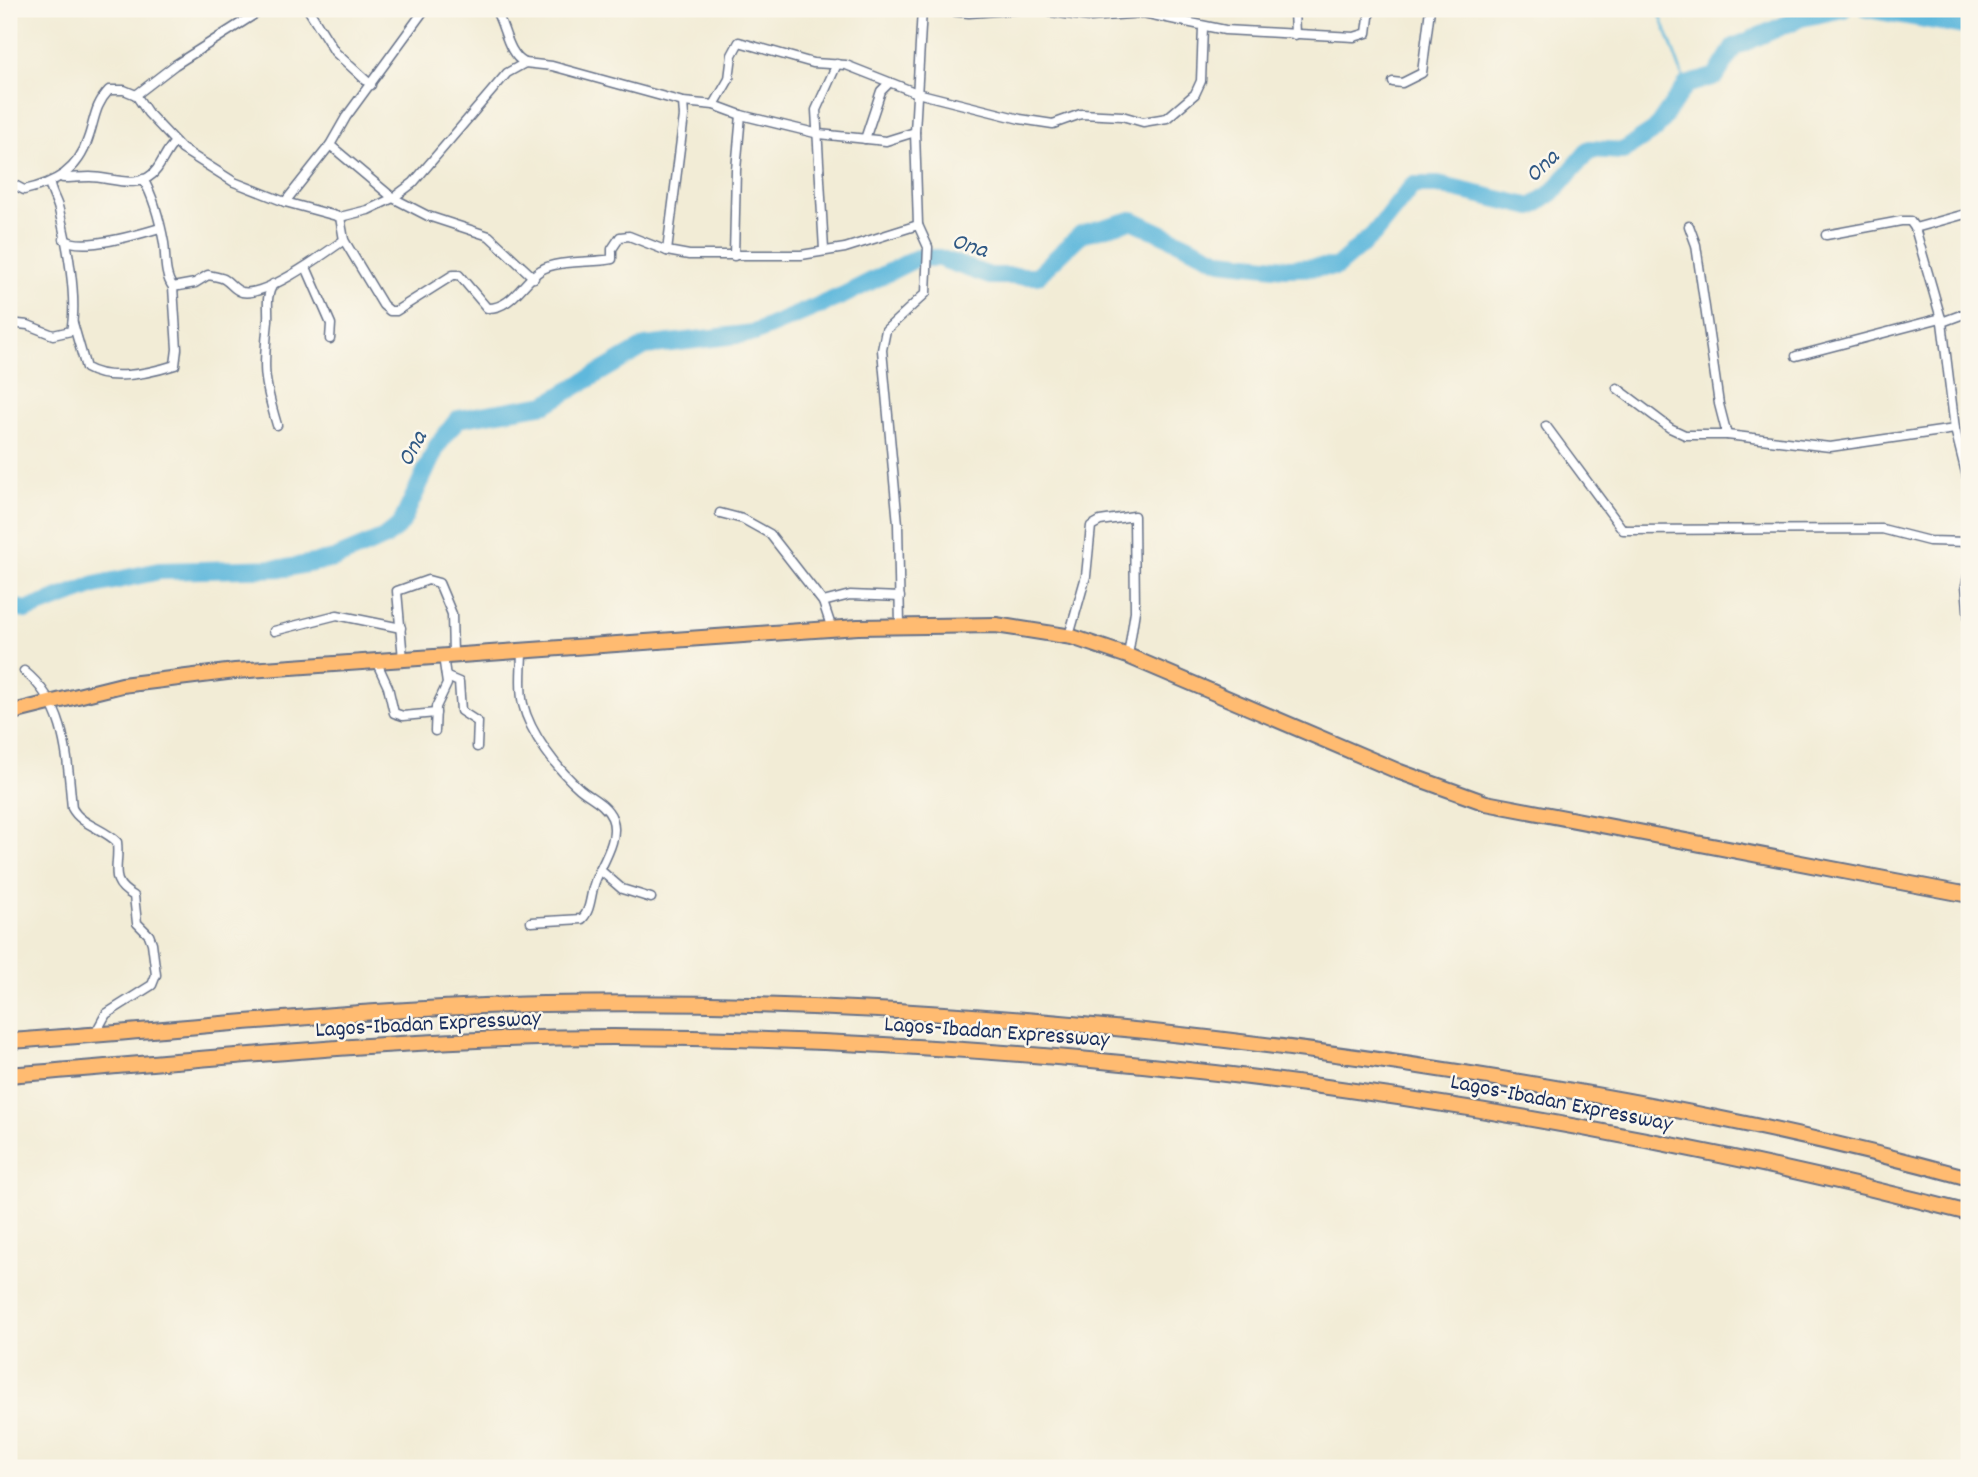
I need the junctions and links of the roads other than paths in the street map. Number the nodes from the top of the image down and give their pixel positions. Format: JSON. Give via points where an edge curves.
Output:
{"nodes":[{"id":1,"x":262,"y":9,"type":"edge"},
{"id":2,"x":308,"y":9,"type":"edge"},
{"id":3,"x":425,"y":9,"type":"edge"},
{"id":4,"x":495,"y":9,"type":"edge"},
{"id":5,"x":925,"y":9,"type":"edge"},
{"id":6,"x":1294,"y":9,"type":"edge"},
{"id":7,"x":1370,"y":9,"type":"edge"},
{"id":8,"x":1430,"y":9,"type":"edge"},
{"id":9,"x":1144,"y":11,"type":"edge"},
{"id":10,"x":1203,"y":27,"type":"junction"},
{"id":11,"x":1295,"y":35,"type":"junction"},
{"id":12,"x":525,"y":63,"type":"junction"},
{"id":13,"x":837,"y":64,"type":"junction"},
{"id":14,"x":1394,"y":82,"type":"dead end"},
{"id":15,"x":889,"y":83,"type":"junction"},
{"id":16,"x":371,"y":85,"type":"junction"},
{"id":17,"x":917,"y":93,"type":"junction"},
{"id":18,"x":136,"y":95,"type":"junction"},
{"id":19,"x":683,"y":102,"type":"junction"},
{"id":20,"x":714,"y":105,"type":"junction"},
{"id":21,"x":741,"y":115,"type":"junction"},
{"id":22,"x":915,"y":132,"type":"junction"},
{"id":23,"x":818,"y":134,"type":"junction"},
{"id":24,"x":865,"y":139,"type":"junction"},
{"id":25,"x":176,"y":142,"type":"junction"},
{"id":26,"x":330,"y":145,"type":"junction"},
{"id":27,"x":63,"y":178,"type":"junction"},
{"id":28,"x":143,"y":179,"type":"junction"},
{"id":29,"x":9,"y":182,"type":"edge"},
{"id":30,"x":50,"y":184,"type":"junction"},
{"id":31,"x":393,"y":198,"type":"junction"},
{"id":32,"x":285,"y":202,"type":"junction"},
{"id":33,"x":1969,"y":213,"type":"edge"},
{"id":34,"x":340,"y":217,"type":"junction"},
{"id":35,"x":918,"y":225,"type":"junction"},
{"id":36,"x":1689,"y":226,"type":"dead end"},
{"id":37,"x":160,"y":228,"type":"junction"},
{"id":38,"x":1915,"y":228,"type":"junction"},
{"id":39,"x":1826,"y":234,"type":"dead end"},
{"id":40,"x":64,"y":239,"type":"junction"},
{"id":41,"x":345,"y":240,"type":"junction"},
{"id":42,"x":824,"y":250,"type":"junction"},
{"id":43,"x":667,"y":251,"type":"junction"},
{"id":44,"x":734,"y":256,"type":"junction"},
{"id":45,"x":306,"y":267,"type":"junction"},
{"id":46,"x":534,"y":278,"type":"junction"},
{"id":47,"x":273,"y":284,"type":"junction"},
{"id":48,"x":173,"y":287,"type":"junction"},
{"id":49,"x":1969,"y":312,"type":"edge"},
{"id":50,"x":1941,"y":320,"type":"junction"},
{"id":51,"x":9,"y":323,"type":"edge"},
{"id":52,"x":73,"y":323,"type":"junction"},
{"id":53,"x":330,"y":339,"type":"dead end"},
{"id":54,"x":1796,"y":356,"type":"dead end"},
{"id":55,"x":1617,"y":388,"type":"dead end"},
{"id":56,"x":277,"y":425,"type":"dead end"},
{"id":57,"x":1546,"y":426,"type":"dead end"},
{"id":58,"x":1955,"y":429,"type":"junction"},
{"id":59,"x":1727,"y":435,"type":"junction"},
{"id":60,"x":1969,"y":485,"type":"edge"},
{"id":61,"x":720,"y":513,"type":"dead end"},
{"id":62,"x":1969,"y":542,"type":"edge"},
{"id":63,"x":1969,"y":572,"type":"edge"},
{"id":64,"x":900,"y":597,"type":"junction"},
{"id":65,"x":823,"y":602,"type":"junction"},
{"id":66,"x":1969,"y":621,"type":"edge"},
{"id":67,"x":900,"y":625,"type":"junction"},
{"id":68,"x":401,"y":628,"type":"junction"},
{"id":69,"x":832,"y":629,"type":"junction"},
{"id":70,"x":274,"y":631,"type":"dead end"},
{"id":71,"x":1069,"y":636,"type":"junction"},
{"id":72,"x":522,"y":649,"type":"junction"},
{"id":73,"x":448,"y":655,"type":"junction"},
{"id":74,"x":1128,"y":656,"type":"junction"},
{"id":75,"x":403,"y":659,"type":"junction"},
{"id":76,"x":376,"y":661,"type":"junction"},
{"id":77,"x":24,"y":671,"type":"dead end"},
{"id":78,"x":447,"y":677,"type":"junction"},
{"id":79,"x":52,"y":702,"type":"junction"},
{"id":80,"x":9,"y":713,"type":"edge"},
{"id":81,"x":436,"y":713,"type":"junction"},
{"id":82,"x":435,"y":731,"type":"dead end"},
{"id":83,"x":477,"y":747,"type":"dead end"},
{"id":84,"x":600,"y":870,"type":"junction"},
{"id":85,"x":1969,"y":895,"type":"edge"},
{"id":86,"x":651,"y":898,"type":"dead end"},
{"id":87,"x":531,"y":922,"type":"dead end"},
{"id":88,"x":9,"y":1026,"type":"edge"},
{"id":89,"x":94,"y":1035,"type":"junction"},
{"id":90,"x":9,"y":1041,"type":"edge"},
{"id":91,"x":9,"y":1075,"type":"edge"},
{"id":92,"x":1969,"y":1178,"type":"edge"},
{"id":93,"x":1969,"y":1213,"type":"edge"}],
"edges":[{"from":1,"to":18,"type":"street"},
{"from":2,"to":16,"type":"street","via":[[335,52]]},
{"from":3,"to":16,"type":"street"},
{"from":4,"to":12,"type":"street","via":[[512,52]]},
{"from":5,"to":9,"type":"street","via":[[969,13],[1027,9],[1090,17]]},
{"from":5,"to":17,"type":"street"},
{"from":6,"to":11,"type":"street"},
{"from":7,"to":11,"type":"street","via":[[1367,33],[1354,37]]},
{"from":8,"to":14,"type":"street","via":[[1422,73]]},
{"from":9,"to":10,"type":"street"},
{"from":10,"to":11,"type":"street"},
{"from":10,"to":17,"type":"street","via":[[1201,81],[1195,94],[1167,118],[1143,122],[1081,114],[1053,124]]},
{"from":12,"to":19,"type":"street","via":[[552,66]]},
{"from":12,"to":31,"type":"street","via":[[507,73],[413,183]]},
{"from":13,"to":15,"type":"street"},
{"from":13,"to":20,"type":"street","via":[[813,63],[739,43],[732,55],[729,79]]},
{"from":13,"to":23,"type":"street","via":[[816,110]]},
{"from":15,"to":17,"type":"street"},
{"from":15,"to":24,"type":"street","via":[[881,91]]},
{"from":16,"to":26,"type":"street"},
{"from":17,"to":22,"type":"street"},
{"from":18,"to":25,"type":"street"},
{"from":18,"to":27,"type":"street","via":[[109,90],[97,103],[81,156]]},
{"from":19,"to":20,"type":"street"},
{"from":19,"to":43,"type":"street"},
{"from":20,"to":21,"type":"street"},
{"from":21,"to":23,"type":"street"},
{"from":21,"to":44,"type":"street"},
{"from":22,"to":24,"type":"street","via":[[886,141]]},
{"from":22,"to":35,"type":"street"},
{"from":23,"to":24,"type":"street"},
{"from":23,"to":42,"type":"street"},
{"from":25,"to":28,"type":"street","via":[[164,152],[157,169]]},
{"from":25,"to":32,"type":"street","via":[[234,182]]},
{"from":26,"to":31,"type":"street"},
{"from":26,"to":32,"type":"street"},
{"from":27,"to":28,"type":"street","via":[[93,177],[121,183]]},
{"from":27,"to":30,"type":"street"},
{"from":28,"to":37,"type":"street"},
{"from":29,"to":30,"type":"street","via":[[24,190]]},
{"from":30,"to":40,"type":"street"},
{"from":31,"to":34,"type":"street"},
{"from":31,"to":46,"type":"street","via":[[428,216],[489,236]]},
{"from":32,"to":34,"type":"street"},
{"from":33,"to":38,"type":"street"},
{"from":34,"to":41,"type":"street"},
{"from":35,"to":42,"type":"street"},
{"from":35,"to":64,"type":"street","via":[[928,247],[926,293],[886,330],[882,351]]},
{"from":36,"to":59,"type":"street"},
{"from":37,"to":40,"type":"street","via":[[83,244]]},
{"from":37,"to":48,"type":"street","via":[[167,280]]},
{"from":38,"to":39,"type":"street","via":[[1910,221],[1901,221]]},
{"from":38,"to":50,"type":"street"},
{"from":40,"to":52,"type":"street"},
{"from":41,"to":45,"type":"street"},
{"from":41,"to":46,"type":"street","via":[[390,311],[453,275],[459,275],[486,308],[518,293]]},
{"from":42,"to":44,"type":"street"},
{"from":43,"to":44,"type":"street"},
{"from":43,"to":46,"type":"street","via":[[629,236],[620,237],[612,249],[612,260],[569,261],[541,270]]},
{"from":45,"to":47,"type":"street"},
{"from":45,"to":53,"type":"street","via":[[331,324]]},
{"from":47,"to":48,"type":"street","via":[[246,293],[225,279],[208,275]]},
{"from":47,"to":56,"type":"street","via":[[267,295],[262,364]]},
{"from":48,"to":52,"type":"street","via":[[175,365],[97,374],[86,368]]},
{"from":49,"to":50,"type":"street"},
{"from":50,"to":54,"type":"street"},
{"from":50,"to":58,"type":"street"},
{"from":51,"to":52,"type":"street","via":[[65,335]]},
{"from":55,"to":59,"type":"street","via":[[1685,435]]},
{"from":57,"to":62,"type":"street","via":[[1623,530],[1882,529],[1929,541]]},
{"from":58,"to":59,"type":"street","via":[[1830,447]]},
{"from":58,"to":60,"type":"street"},
{"from":61,"to":65,"type":"street","via":[[770,534]]},
{"from":63,"to":66,"type":"street"},
{"from":64,"to":65,"type":"street","via":[[850,595]]},
{"from":64,"to":67,"type":"street"},
{"from":65,"to":69,"type":"street"},
{"from":67,"to":69,"type":"highway"},
{"from":67,"to":71,"type":"highway","via":[[996,625]]},
{"from":68,"to":70,"type":"street","via":[[337,615]]},
{"from":68,"to":73,"type":"street","via":[[397,591],[428,580],[439,583],[452,614]]},
{"from":68,"to":75,"type":"street"},
{"from":69,"to":72,"type":"highway"},
{"from":71,"to":74,"type":"highway"},
{"from":71,"to":74,"type":"street","via":[[1086,576],[1091,526],[1134,516],[1135,611]]},
{"from":72,"to":73,"type":"highway"},
{"from":72,"to":84,"type":"street","via":[[523,704],[534,729],[579,788],[603,805],[612,818],[614,832]]},
{"from":73,"to":75,"type":"highway"},
{"from":73,"to":78,"type":"street"},
{"from":74,"to":85,"type":"highway","via":[[1400,772],[1486,803]]},
{"from":75,"to":76,"type":"highway"},
{"from":76,"to":79,"type":"highway","via":[[171,677]]},
{"from":76,"to":81,"type":"street","via":[[394,713]]},
{"from":77,"to":79,"type":"street","via":[[38,681]]},
{"from":78,"to":81,"type":"street"},
{"from":78,"to":83,"type":"street","via":[[459,682],[461,711],[478,722]]},
{"from":79,"to":80,"type":"highway"},
{"from":79,"to":89,"type":"street","via":[[63,734],[72,808],[77,817],[117,842],[116,879],[121,889],[134,896],[137,923],[152,943],[156,975],[152,985],[106,1014]]},
{"from":81,"to":82,"type":"street"},
{"from":84,"to":86,"type":"street","via":[[622,890]]},
{"from":84,"to":87,"type":"street","via":[[582,919]]},
{"from":88,"to":90,"type":"street"},
{"from":89,"to":90,"type":"highway","name":"Lagos-Ibadan Expressway"},
{"from":89,"to":92,"type":"highway","name":"Lagos-Ibadan Expressway","via":[[542,1004],[835,1009],[1067,1023],[1262,1042],[1553,1086],[1734,1122]]},
{"from":91,"to":93,"type":"highway","name":"Lagos-Ibadan Expressway","via":[[406,1045],[588,1038],[816,1042],[1080,1057],[1304,1081],[1517,1114],[1786,1168]]}]}
